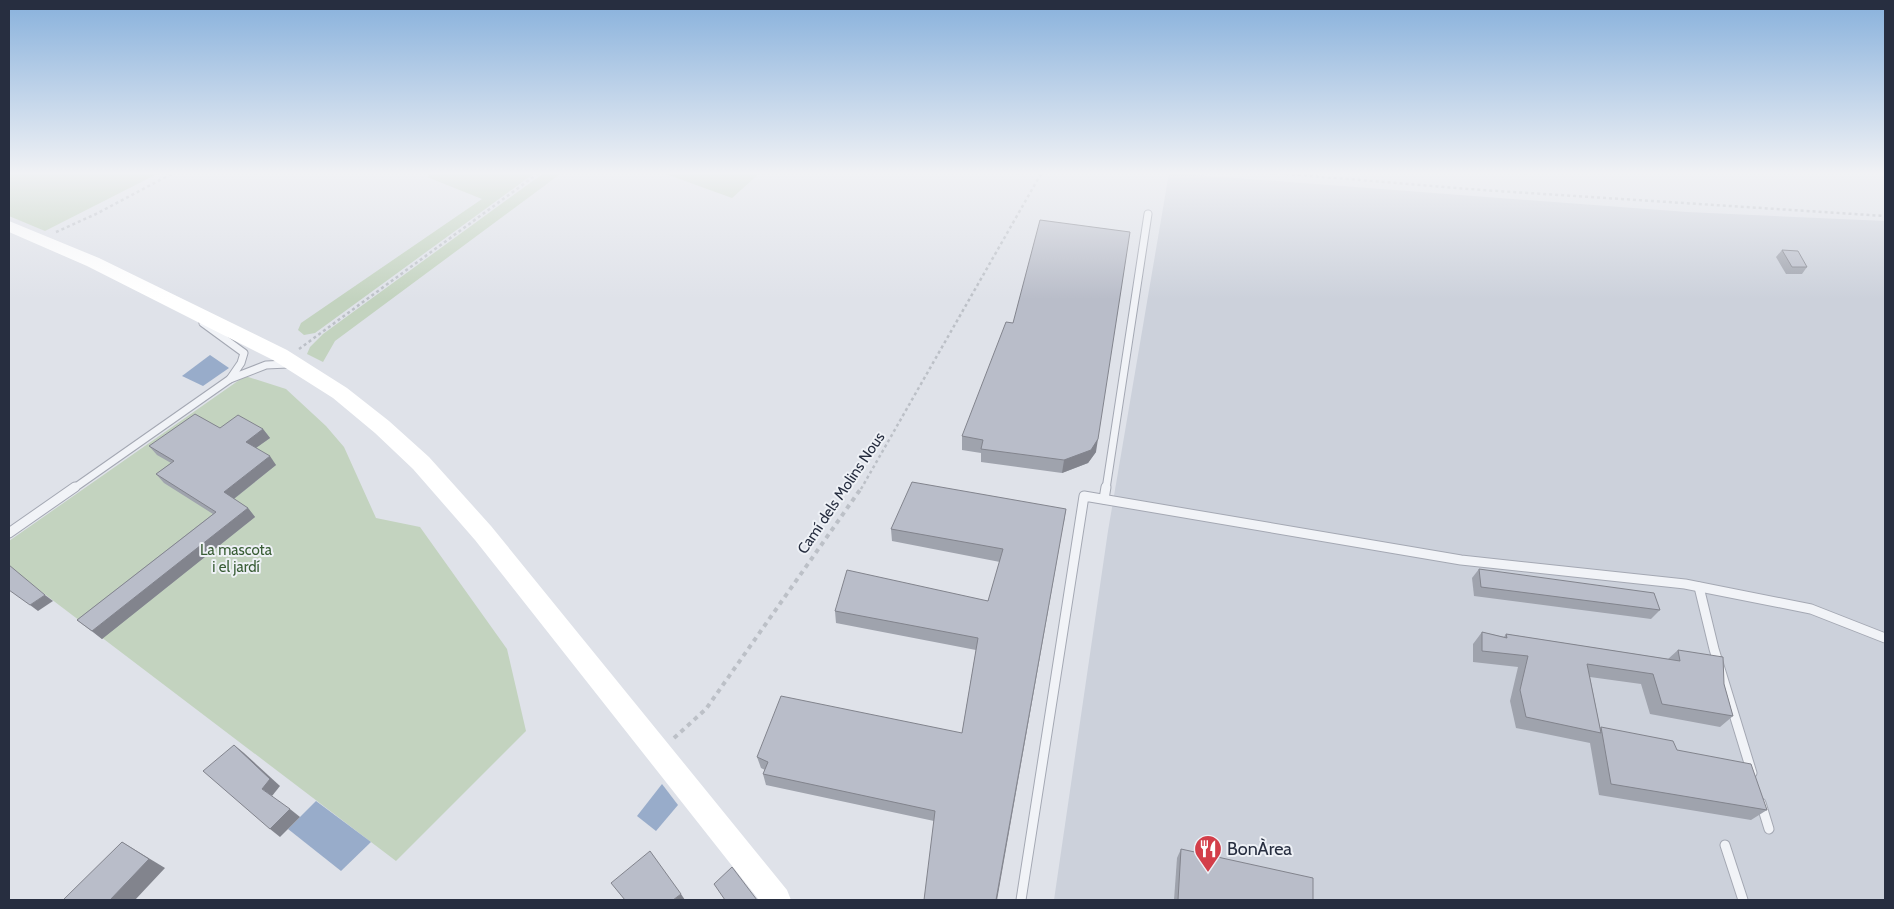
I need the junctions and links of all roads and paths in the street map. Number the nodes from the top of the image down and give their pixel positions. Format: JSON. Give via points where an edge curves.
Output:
{"nodes":[{"id":1,"x":95,"y":214,"type":"edge"},
{"id":2,"x":482,"y":214,"type":"edge"},
{"id":3,"x":1018,"y":214,"type":"edge"},
{"id":4,"x":1148,"y":214,"type":"dead end"},
{"id":5,"x":1861,"y":214,"type":"edge"},
{"id":6,"x":1885,"y":216,"type":"edge"},
{"id":7,"x":9,"y":226,"type":"edge"},
{"id":8,"x":43,"y":240,"type":"junction"},
{"id":9,"x":172,"y":299,"type":"junction"},
{"id":10,"x":292,"y":363,"type":"junction"},
{"id":11,"x":230,"y":379,"type":"junction"},
{"id":12,"x":1104,"y":499,"type":"junction"},
{"id":13,"x":9,"y":532,"type":"edge"},
{"id":14,"x":1699,"y":587,"type":"junction"},
{"id":15,"x":1885,"y":638,"type":"edge"},
{"id":16,"x":658,"y":752,"type":"junction"},
{"id":17,"x":1769,"y":829,"type":"dead end"},
{"id":18,"x":1724,"y":845,"type":"dead end"},
{"id":19,"x":772,"y":895,"type":"edge"},
{"id":20,"x":1021,"y":900,"type":"edge"},
{"id":21,"x":1743,"y":900,"type":"edge"}],
"edges":[{"from":1,"to":8,"type":"path"},
{"from":2,"to":10,"type":"path","via":[[320,333]]},
{"from":3,"to":16,"type":"path","name":"Camí dels Molins Nous","via":[[860,490],[706,709]]},
{"from":4,"to":12,"type":"lane"},
{"from":5,"to":6,"type":"path"},
{"from":7,"to":8,"type":"main road"},
{"from":8,"to":9,"type":"main road"},
{"from":9,"to":10,"type":"main road"},
{"from":9,"to":11,"type":"lane","via":[[244,353]]},
{"from":10,"to":11,"type":"lane","via":[[266,365]]},
{"from":10,"to":16,"type":"main road","via":[[361,410],[421,463],[483,533]]},
{"from":11,"to":13,"type":"lane"},
{"from":12,"to":14,"type":"lane","via":[[1460,560]]},
{"from":12,"to":20,"type":"lane","via":[[1084,496]]},
{"from":14,"to":15,"type":"lane","via":[[1811,609]]},
{"from":14,"to":17,"type":"lane","via":[[1714,648]]},
{"from":16,"to":19,"type":"main road"},
{"from":18,"to":21,"type":"lane"}]}
